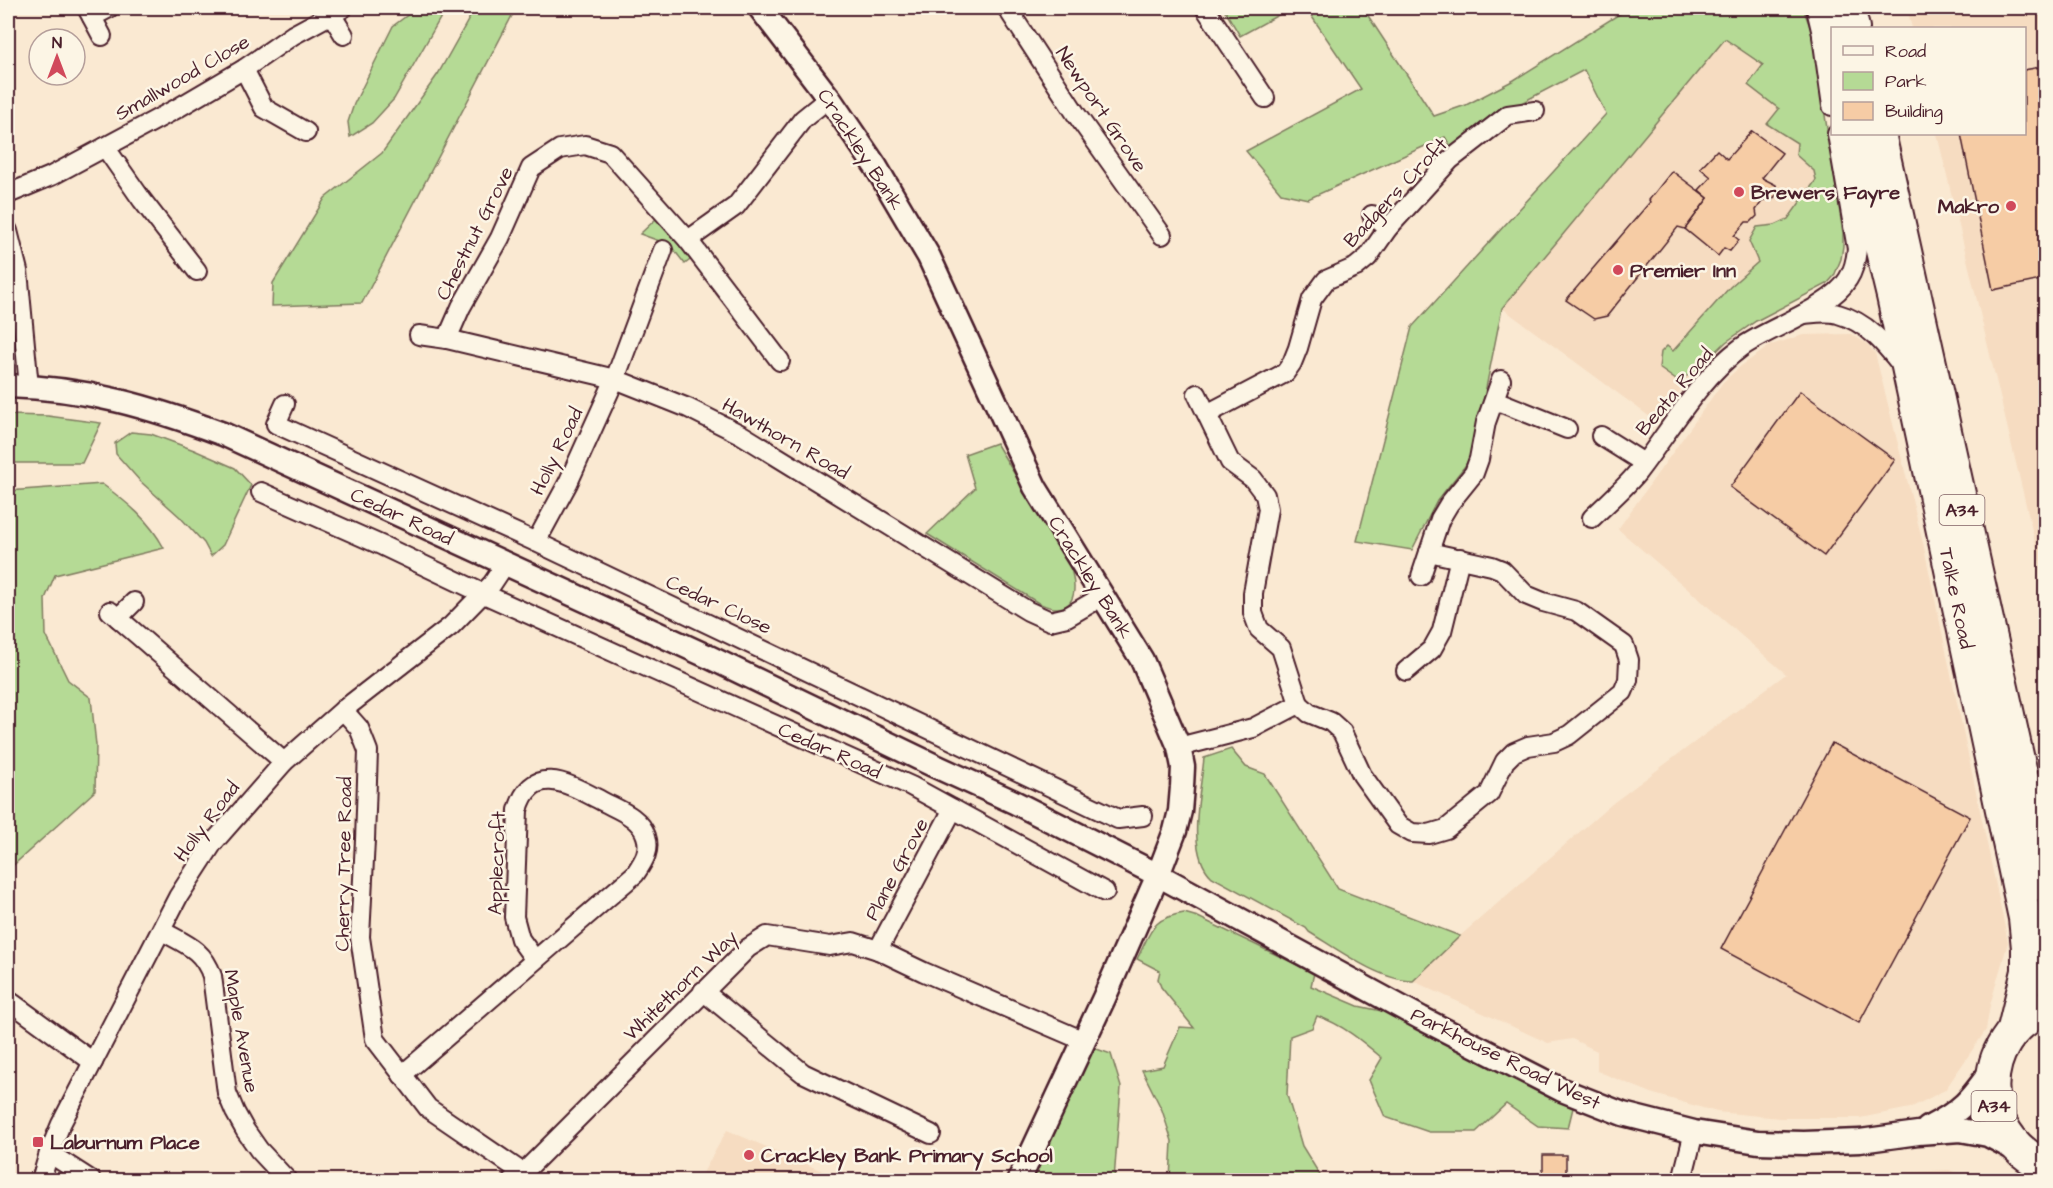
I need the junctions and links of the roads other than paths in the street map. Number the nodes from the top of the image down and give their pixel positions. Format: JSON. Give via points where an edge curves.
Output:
{"nodes":[{"id":1,"x":109,"y":8,"type":"edge"},
{"id":2,"x":760,"y":8,"type":"edge"},
{"id":3,"x":1007,"y":8,"type":"edge"},
{"id":4,"x":1205,"y":8,"type":"edge"},
{"id":5,"x":1818,"y":8,"type":"edge"},
{"id":6,"x":1823,"y":8,"type":"edge"},
{"id":7,"x":1848,"y":8,"type":"edge"},
{"id":8,"x":337,"y":11,"type":"edge"},
{"id":9,"x":89,"y":12,"type":"edge"},
{"id":10,"x":1853,"y":27,"type":"edge"},
{"id":11,"x":345,"y":35,"type":"dead end"},
{"id":12,"x":102,"y":36,"type":"dead end"},
{"id":13,"x":1831,"y":38,"type":"edge"},
{"id":14,"x":244,"y":69,"type":"junction"},
{"id":15,"x":1831,"y":93,"type":"edge"},
{"id":16,"x":829,"y":98,"type":"junction"},
{"id":17,"x":1265,"y":98,"type":"dead end"},
{"id":18,"x":1535,"y":111,"type":"dead end"},
{"id":19,"x":306,"y":132,"type":"dead end"},
{"id":20,"x":1837,"y":135,"type":"edge"},
{"id":21,"x":1854,"y":135,"type":"edge"},
{"id":22,"x":1879,"y":135,"type":"edge"},
{"id":23,"x":105,"y":147,"type":"junction"},
{"id":24,"x":8,"y":194,"type":"edge"},
{"id":25,"x":1372,"y":215,"type":"dead end"},
{"id":26,"x":1388,"y":228,"type":"junction"},
{"id":27,"x":8,"y":231,"type":"edge"},
{"id":28,"x":1162,"y":235,"type":"dead end"},
{"id":29,"x":688,"y":240,"type":"junction"},
{"id":30,"x":663,"y":262,"type":"dead end"},
{"id":31,"x":197,"y":271,"type":"dead end"},
{"id":32,"x":1803,"y":314,"type":"junction"},
{"id":33,"x":419,"y":334,"type":"dead end"},
{"id":34,"x":447,"y":339,"type":"junction"},
{"id":35,"x":780,"y":361,"type":"dead end"},
{"id":36,"x":1908,"y":374,"type":"junction"},
{"id":37,"x":615,"y":379,"type":"junction"},
{"id":38,"x":1501,"y":380,"type":"dead end"},
{"id":39,"x":18,"y":386,"type":"edge"},
{"id":40,"x":1197,"y":394,"type":"dead end"},
{"id":41,"x":1495,"y":400,"type":"junction"},
{"id":42,"x":285,"y":404,"type":"dead end"},
{"id":43,"x":1207,"y":414,"type":"junction"},
{"id":44,"x":1567,"y":429,"type":"dead end"},
{"id":45,"x":1601,"y":436,"type":"dead end"},
{"id":46,"x":1644,"y":463,"type":"junction"},
{"id":47,"x":272,"y":491,"type":"dead end"},
{"id":48,"x":1592,"y":518,"type":"dead end"},
{"id":49,"x":536,"y":542,"type":"junction"},
{"id":50,"x":1429,"y":552,"type":"junction"},
{"id":51,"x":1460,"y":558,"type":"junction"},
{"id":52,"x":506,"y":563,"type":"junction"},
{"id":53,"x":1421,"y":576,"type":"dead end"},
{"id":54,"x":484,"y":594,"type":"junction"},
{"id":55,"x":1103,"y":596,"type":"junction"},
{"id":56,"x":134,"y":602,"type":"dead end"},
{"id":57,"x":796,"y":665,"type":"junction"},
{"id":58,"x":1406,"y":670,"type":"dead end"},
{"id":59,"x":782,"y":692,"type":"junction"},
{"id":60,"x":1299,"y":705,"type":"junction"},
{"id":61,"x":343,"y":710,"type":"junction"},
{"id":62,"x":1179,"y":747,"type":"junction"},
{"id":63,"x":284,"y":762,"type":"junction"},
{"id":64,"x":953,"y":809,"type":"junction"},
{"id":65,"x":1143,"y":816,"type":"dead end"},
{"id":66,"x":1158,"y":875,"type":"junction"},
{"id":67,"x":1099,"y":882,"type":"dead end"},
{"id":68,"x":2046,"y":886,"type":"edge"},
{"id":69,"x":162,"y":931,"type":"junction"},
{"id":70,"x":878,"y":950,"type":"junction"},
{"id":71,"x":535,"y":960,"type":"junction"},
{"id":72,"x":703,"y":991,"type":"junction"},
{"id":73,"x":8,"y":1000,"type":"edge"},
{"id":74,"x":2046,"y":1008,"type":"edge"},
{"id":75,"x":2014,"y":1029,"type":"junction"},
{"id":76,"x":1084,"y":1041,"type":"junction"},
{"id":77,"x":93,"y":1062,"type":"junction"},
{"id":78,"x":1994,"y":1067,"type":"junction"},
{"id":79,"x":402,"y":1075,"type":"junction"},
{"id":80,"x":1694,"y":1132,"type":"junction"},
{"id":81,"x":1918,"y":1133,"type":"junction"},
{"id":82,"x":931,"y":1134,"type":"dead end"},
{"id":83,"x":49,"y":1154,"type":"junction"},
{"id":84,"x":2036,"y":1161,"type":"edge"},
{"id":85,"x":518,"y":1177,"type":"edge"},
{"id":86,"x":40,"y":1180,"type":"edge"},
{"id":87,"x":91,"y":1180,"type":"edge"},
{"id":88,"x":287,"y":1180,"type":"edge"},
{"id":89,"x":1019,"y":1180,"type":"edge"},
{"id":90,"x":1682,"y":1180,"type":"edge"}],
"edges":[{"from":1,"to":9,"type":"street"},
{"from":2,"to":16,"type":"street","name":"Crackley Bank"},
{"from":3,"to":28,"type":"street","name":"Newport Grove"},
{"from":4,"to":17,"type":"street"},
{"from":5,"to":15,"type":"street"},
{"from":6,"to":13,"type":"highway"},
{"from":7,"to":10,"type":"highway"},
{"from":8,"to":11,"type":"street"},
{"from":8,"to":14,"type":"street","name":"Smallwood Close"},
{"from":9,"to":12,"type":"street"},
{"from":14,"to":19,"type":"street","via":[[264,108]]},
{"from":14,"to":23,"type":"street","name":"Smallwood Close"},
{"from":16,"to":29,"type":"street","via":[[803,119],[736,206]]},
{"from":16,"to":55,"type":"street","name":"Crackley Bank","via":[[876,167],[929,258],[1035,487]]},
{"from":18,"to":26,"type":"street","name":"Badgers Croft","via":[[1508,116],[1450,160]]},
{"from":20,"to":32,"type":"street","name":"Beata Road","via":[[1856,261],[1848,280],[1827,300]]},
{"from":21,"to":36,"type":"highway","name":"Talke Road","number":"A34"},
{"from":22,"to":68,"type":"highway","name":"Talke Road","number":"A34"},
{"from":23,"to":24,"type":"street","name":"Smallwood Close"},
{"from":23,"to":31,"type":"street","name":"Smallwood Close"},
{"from":25,"to":26,"type":"street"},
{"from":26,"to":43,"type":"street","name":"Badgers Croft","via":[[1368,257],[1356,267],[1326,280],[1312,298],[1298,348],[1285,373]]},
{"from":27,"to":39,"type":"street","via":[[18,271]]},
{"from":29,"to":34,"type":"street","name":"Chestnut Grove","via":[[610,153],[585,145],[560,149],[531,168],[500,238]]},
{"from":29,"to":35,"type":"street","name":"Chestnut Grove"},
{"from":30,"to":37,"type":"street","name":"Holly Road"},
{"from":32,"to":36,"type":"street","name":"Beata Road","via":[[1836,313],[1863,324]]},
{"from":32,"to":46,"type":"street","name":"Beata Road","via":[[1741,348],[1718,369]]},
{"from":33,"to":34,"type":"street","name":"Hawthorn Road"},
{"from":34,"to":37,"type":"street","name":"Hawthorn Road"},
{"from":36,"to":75,"type":"highway","name":"Talke Road","number":"A34","via":[[2025,918],[2028,971]]},
{"from":37,"to":49,"type":"street","name":"Holly Road","via":[[568,483]]},
{"from":37,"to":55,"type":"street","name":"Hawthorn Road","via":[[742,435],[1050,621],[1067,617]]},
{"from":38,"to":41,"type":"street"},
{"from":39,"to":52,"type":"street","name":"Cedar Road","via":[[121,400],[190,422]]},
{"from":40,"to":43,"type":"street"},
{"from":41,"to":44,"type":"street"},
{"from":41,"to":50,"type":"street","via":[[1474,473],[1440,519]]},
{"from":42,"to":49,"type":"street","name":"Cedar Close","via":[[276,424]]},
{"from":43,"to":60,"type":"street","via":[[1230,462],[1253,479],[1265,495],[1268,509],[1253,613],[1259,629],[1281,648]]},
{"from":45,"to":46,"type":"street","name":"Beata Road"},
{"from":46,"to":48,"type":"street","name":"Beata Road"},
{"from":47,"to":54,"type":"street","name":"Cedar Road"},
{"from":49,"to":57,"type":"street","name":"Cedar Close"},
{"from":50,"to":51,"type":"street"},
{"from":50,"to":53,"type":"street"},
{"from":51,"to":58,"type":"street","via":[[1442,631],[1432,649]]},
{"from":51,"to":60,"type":"street","via":[[1502,570],[1526,595],[1576,611],[1624,645],[1629,660],[1623,692],[1569,735],[1514,752],[1505,761],[1489,794],[1446,829],[1429,834],[1412,833],[1398,825],[1362,775],[1342,732]]},
{"from":52,"to":54,"type":"street","name":"Holly Road"},
{"from":52,"to":59,"type":"street","name":"Cedar Road"},
{"from":54,"to":61,"type":"street","name":"Holly Road","via":[[451,626]]},
{"from":54,"to":64,"type":"street","name":"Cedar Road"},
{"from":55,"to":62,"type":"street","name":"Crackley Bank","via":[[1142,660]]},
{"from":56,"to":63,"type":"street","via":[[114,614]]},
{"from":57,"to":59,"type":"street","name":"Cedar Road"},
{"from":57,"to":65,"type":"street","name":"Cedar Close","via":[[1118,819]]},
{"from":59,"to":66,"type":"street","name":"Cedar Road"},
{"from":60,"to":62,"type":"street","via":[[1253,728]]},
{"from":61,"to":63,"type":"street","name":"Holly Road"},
{"from":61,"to":79,"type":"street","name":"Cherry Tree Road","via":[[359,728],[368,751],[360,937],[375,1038]]},
{"from":62,"to":66,"type":"street","name":"Crackley Bank","via":[[1183,767],[1180,812]]},
{"from":63,"to":69,"type":"street","name":"Holly Road","via":[[213,843],[178,897]]},
{"from":64,"to":67,"type":"street","name":"Cedar Road"},
{"from":64,"to":70,"type":"street","name":"Plane Grove"},
{"from":66,"to":76,"type":"street","name":"Crackley Bank"},
{"from":66,"to":80,"type":"street","name":"Parkhouse Road West","via":[[1322,966],[1562,1090],[1623,1114]]},
{"from":69,"to":77,"type":"street","name":"Holly Road"},
{"from":69,"to":88,"type":"street","name":"Maple Avenue","via":[[196,951],[207,963],[227,1093],[245,1130]]},
{"from":70,"to":72,"type":"street","name":"Whitethorn Way","via":[[853,942],[830,946],[767,936],[748,948]]},
{"from":70,"to":76,"type":"street","name":"Whitethorn Way"},
{"from":71,"to":71,"type":"street","name":"Applecroft","via":[[635,874],[646,858],[646,835],[634,818],[568,784],[552,780],[534,784],[522,795],[518,810],[514,917],[520,939]]},
{"from":71,"to":79,"type":"street","name":"Applecroft"},
{"from":72,"to":82,"type":"street","via":[[803,1073]]},
{"from":72,"to":85,"type":"street","name":"Whitethorn Way"},
{"from":73,"to":77,"type":"street"},
{"from":74,"to":75,"type":"highway","number":"A34"},
{"from":75,"to":78,"type":"highway","number":"A34"},
{"from":76,"to":89,"type":"street","name":"Crackley Bank"},
{"from":77,"to":83,"type":"street","name":"Holly Road"},
{"from":78,"to":81,"type":"street","name":"Parkhouse Road West","via":[[1971,1099],[1952,1116]]},
{"from":78,"to":84,"type":"highway","number":"A34","via":[[1992,1095],[1997,1116],[2007,1135]]},
{"from":79,"to":85,"type":"street","name":"Cherry Tree Road","via":[[428,1108]]},
{"from":80,"to":81,"type":"street","name":"Parkhouse Road West","via":[[1758,1142],[1804,1143],[1860,1142]]},
{"from":80,"to":90,"type":"street"},
{"from":81,"to":84,"type":"street","name":"Parkhouse Road West","via":[[1960,1130],[1988,1135]]},
{"from":83,"to":86,"type":"street","name":"Holly Road"},
{"from":83,"to":87,"type":"street"}]}
